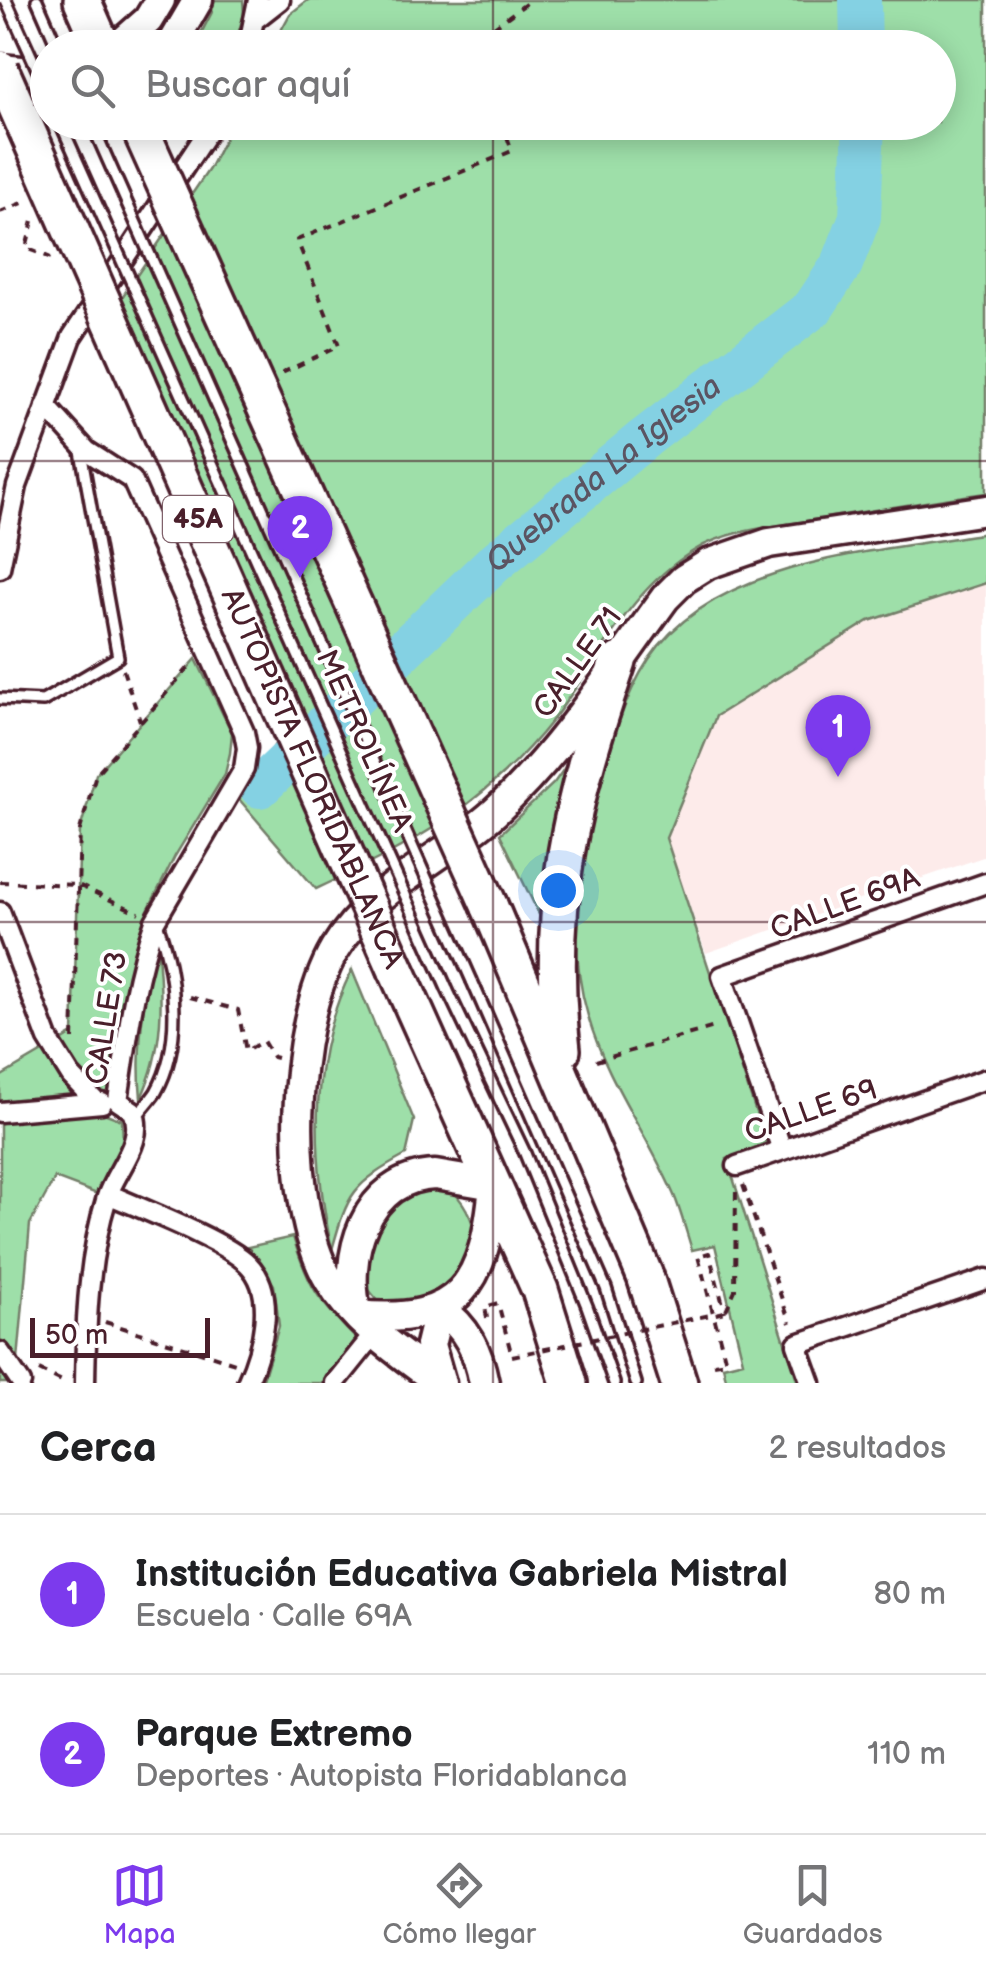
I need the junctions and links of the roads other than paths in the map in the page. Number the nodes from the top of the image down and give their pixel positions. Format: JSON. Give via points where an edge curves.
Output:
{"nodes":[{"id":1,"x":6,"y":0,"type":"edge"},
{"id":2,"x":37,"y":0,"type":"edge"},
{"id":3,"x":82,"y":0,"type":"edge"},
{"id":4,"x":160,"y":0,"type":"edge"},
{"id":5,"x":198,"y":0,"type":"edge"},
{"id":6,"x":280,"y":0,"type":"edge"},
{"id":7,"x":258,"y":9,"type":"edge"},
{"id":8,"x":50,"y":30,"type":"edge"},
{"id":9,"x":95,"y":30,"type":"edge"},
{"id":10,"x":137,"y":30,"type":"edge"},
{"id":11,"x":180,"y":30,"type":"edge"},
{"id":12,"x":30,"y":53,"type":"edge"},
{"id":13,"x":0,"y":69,"type":"edge"},
{"id":14,"x":30,"y":72,"type":"edge"},
{"id":15,"x":0,"y":103,"type":"edge"},
{"id":16,"x":30,"y":104,"type":"edge"},
{"id":17,"x":30,"y":137,"type":"edge"},
{"id":18,"x":31,"y":140,"type":"edge"},
{"id":19,"x":68,"y":140,"type":"edge"},
{"id":20,"x":99,"y":140,"type":"edge"},
{"id":21,"x":145,"y":140,"type":"edge"},
{"id":22,"x":202,"y":140,"type":"edge"},
{"id":23,"x":46,"y":406,"type":"junction"},
{"id":24,"x":79,"y":444,"type":"junction"},
{"id":25,"x":986,"y":510,"type":"edge"},
{"id":26,"x":0,"y":568,"type":"edge"},
{"id":27,"x":618,"y":662,"type":"junction"},
{"id":28,"x":0,"y":699,"type":"edge"},
{"id":29,"x":986,"y":883,"type":"edge"},
{"id":30,"x":0,"y":912,"type":"edge"},
{"id":31,"x":156,"y":920,"type":"junction"},
{"id":32,"x":986,"y":1080,"type":"edge"},
{"id":33,"x":566,"y":1086,"type":"junction"},
{"id":34,"x":118,"y":1101,"type":"junction"},
{"id":35,"x":97,"y":1103,"type":"junction"},
{"id":36,"x":0,"y":1112,"type":"edge"},
{"id":37,"x":136,"y":1118,"type":"junction"},
{"id":38,"x":782,"y":1150,"type":"junction"},
{"id":39,"x":737,"y":1166,"type":"road end"},
{"id":40,"x":494,"y":1184,"type":"junction"},
{"id":41,"x":108,"y":1194,"type":"junction"},
{"id":42,"x":986,"y":1278,"type":"edge"},
{"id":43,"x":439,"y":1308,"type":"junction"},
{"id":44,"x":366,"y":1323,"type":"junction"},
{"id":45,"x":0,"y":1352,"type":"edge"},
{"id":46,"x":250,"y":1376,"type":"edge"},
{"id":47,"x":21,"y":1383,"type":"edge"},
{"id":48,"x":86,"y":1383,"type":"edge"},
{"id":49,"x":335,"y":1383,"type":"edge"},
{"id":50,"x":440,"y":1383,"type":"edge"},
{"id":51,"x":484,"y":1383,"type":"edge"},
{"id":52,"x":569,"y":1383,"type":"edge"},
{"id":53,"x":614,"y":1383,"type":"edge"},
{"id":54,"x":636,"y":1383,"type":"edge"},
{"id":55,"x":679,"y":1383,"type":"edge"},
{"id":56,"x":810,"y":1383,"type":"edge"}],
"edges":[{"from":1,"to":12,"type":"lane","bridge":true},
{"from":2,"to":8,"type":"lane"},
{"from":3,"to":9,"type":"highway"},
{"from":4,"to":10,"type":"street"},
{"from":5,"to":11,"type":"street"},
{"from":6,"to":7,"type":"street"},
{"from":13,"to":14,"type":"street"},
{"from":13,"to":17,"type":"highway","name":"AUTOPISTA FLORIDABLANCA","number":"45A","bridge":true},
{"from":15,"to":16,"type":"street"},
{"from":18,"to":40,"type":"highway","name":"AUTOPISTA FLORIDABLANCA","number":"45A","bridge":true},
{"from":19,"to":53,"type":"lane","name":"METROLÍNEA","bridge":true,"via":[[524,1151]]},
{"from":20,"to":54,"type":"lane","name":"METROLÍNEA","bridge":true,"via":[[606,1288]]},
{"from":21,"to":33,"type":"highway","bridge":true},
{"from":22,"to":23,"type":"street","via":[[86,312]]},
{"from":23,"to":24,"type":"street"},
{"from":23,"to":26,"type":"street","via":[[17,486]]},
{"from":24,"to":28,"type":"lane","via":[[118,656],[43,701]]},
{"from":24,"to":31,"type":"street","name":"CALLE 73","via":[[132,480],[248,748],[244,769]]},
{"from":25,"to":27,"type":"street","name":"CALLE 71","via":[[769,543],[708,564],[665,598]]},
{"from":27,"to":33,"type":"highway","via":[[578,788],[558,901]]},
{"from":27,"to":44,"type":"street","name":"CALLE 71","via":[[520,787],[354,922],[312,1005],[301,1062],[300,1154],[311,1234],[330,1282]]},
{"from":29,"to":38,"type":"street","name":"CALLE 69A","via":[[722,976]]},
{"from":30,"to":35,"type":"street","via":[[48,1039]]},
{"from":31,"to":34,"type":"street","name":"CALLE 73","via":[[138,974]]},
{"from":31,"to":37,"type":"lane","via":[[172,992],[166,1065]]},
{"from":32,"to":38,"type":"street","name":"CALLE 69"},
{"from":33,"to":55,"type":"highway","via":[[645,1276]]},
{"from":34,"to":35,"type":"street"},
{"from":34,"to":37,"type":"street","name":"CALLE 73"},
{"from":35,"to":36,"type":"street"},
{"from":37,"to":41,"type":"street","name":"CALLE 73","via":[[134,1144]]},
{"from":38,"to":39,"type":"street","name":"CALLE 69"},
{"from":40,"to":43,"type":"street","via":[[483,1255],[464,1288]]},
{"from":40,"to":44,"type":"street","via":[[419,1176],[372,1208],[356,1242],[352,1282]]},
{"from":40,"to":52,"type":"highway","name":"AUTOPISTA FLORIDABLANCA","number":"45A","via":[[540,1290]]},
{"from":41,"to":46,"type":"street","via":[[250,1265],[264,1323]]},
{"from":41,"to":48,"type":"street","name":"CALLE 73","via":[[92,1264]]},
{"from":42,"to":56,"type":"street","via":[[797,1344]]},
{"from":43,"to":44,"type":"street"},
{"from":43,"to":50,"type":"street","via":[[430,1345]]},
{"from":43,"to":51,"type":"street","via":[[475,1347]]},
{"from":44,"to":49,"type":"street"},
{"from":44,"to":50,"type":"street","name":"CALLE 71"},
{"from":45,"to":47,"type":"street"}]}
